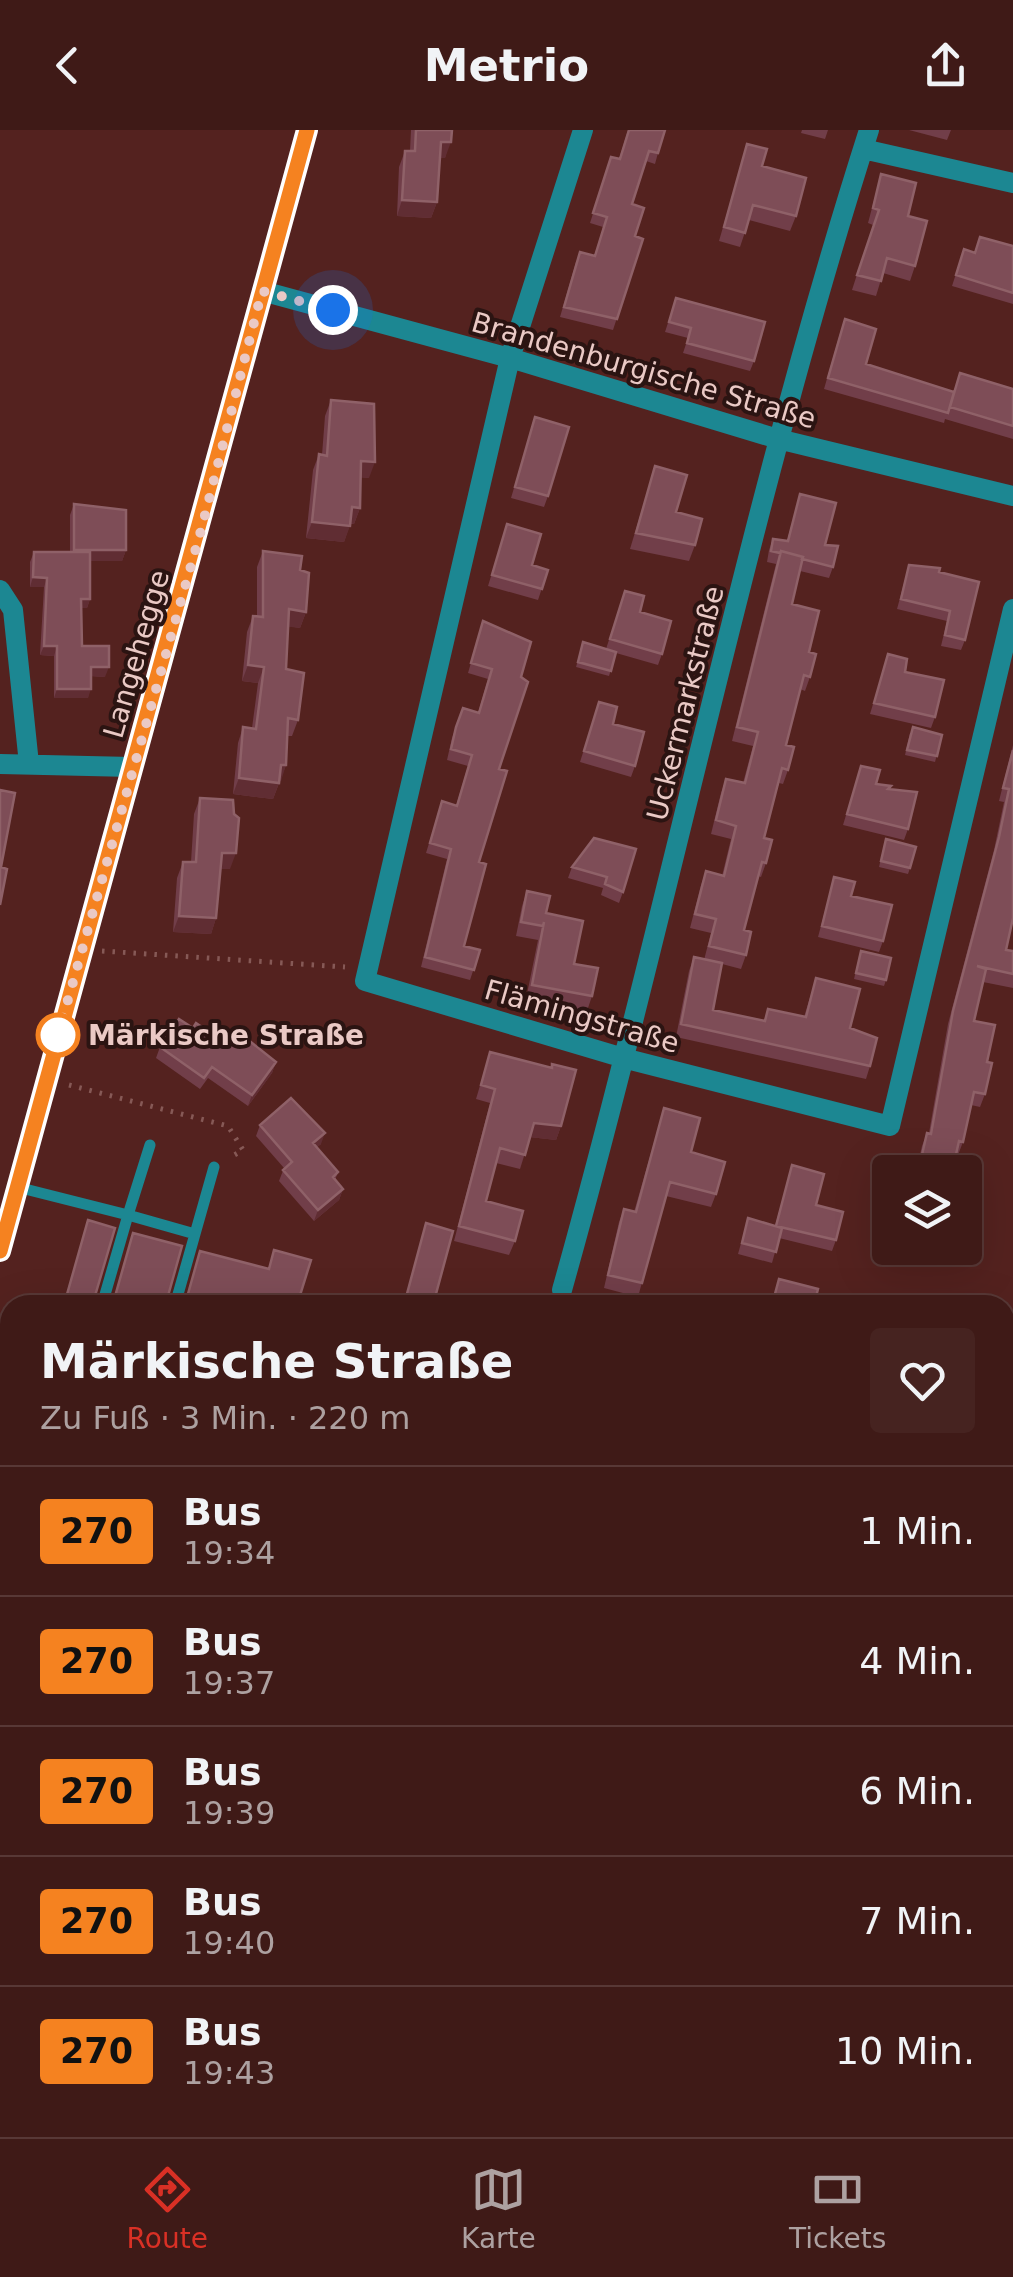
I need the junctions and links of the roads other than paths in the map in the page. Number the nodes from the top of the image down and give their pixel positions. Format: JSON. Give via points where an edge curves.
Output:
{"nodes":[{"id":1,"x":307,"y":130,"type":"edge"},
{"id":2,"x":583,"y":130,"type":"edge"},
{"id":3,"x":866,"y":139,"type":"edge"},
{"id":4,"x":1013,"y":183,"type":"edge"},
{"id":5,"x":262,"y":291,"type":"junction"},
{"id":6,"x":510,"y":358,"type":"junction"},
{"id":7,"x":778,"y":439,"type":"junction"},
{"id":8,"x":1013,"y":496,"type":"edge"},
{"id":9,"x":0,"y":590,"type":"edge"},
{"id":10,"x":1013,"y":609,"type":"edge"},
{"id":11,"x":0,"y":764,"type":"edge"},
{"id":12,"x":29,"y":764,"type":"junction"},
{"id":13,"x":132,"y":767,"type":"junction"},
{"id":14,"x":626,"y":1060,"type":"junction"},
{"id":15,"x":150,"y":1145,"type":"dead end"},
{"id":16,"x":214,"y":1167,"type":"dead end"},
{"id":17,"x":17,"y":1186,"type":"junction"},
{"id":18,"x":128,"y":1215,"type":"junction"},
{"id":19,"x":195,"y":1234,"type":"junction"},
{"id":20,"x":0,"y":1251,"type":"edge"},
{"id":21,"x":562,"y":1290,"type":"dead end"},
{"id":22,"x":105,"y":1295,"type":"edge"},
{"id":23,"x":178,"y":1295,"type":"edge"}],
"edges":[{"from":1,"to":5,"type":"street","name":"Langehegge"},
{"from":2,"to":6,"type":"street"},
{"from":3,"to":4,"type":"street"},
{"from":3,"to":7,"type":"street","name":"Uckermarkstraße"},
{"from":5,"to":6,"type":"street","name":"Brandenburgische Straße"},
{"from":5,"to":13,"type":"street","name":"Langehegge"},
{"from":6,"to":7,"type":"street","name":"Brandenburgische Straße"},
{"from":6,"to":14,"type":"street","name":"Flämingstraße","via":[[365,981]]},
{"from":7,"to":8,"type":"street","name":"Brandenburgische Straße"},
{"from":7,"to":14,"type":"street","name":"Uckermarkstraße"},
{"from":9,"to":12,"type":"street","via":[[13,610]]},
{"from":10,"to":14,"type":"street","name":"Flämingstraße","via":[[890,1126]]},
{"from":11,"to":12,"type":"street"},
{"from":12,"to":13,"type":"street"},
{"from":13,"to":17,"type":"street","name":"Langehegge"},
{"from":14,"to":21,"type":"street","name":"Uckermarkstraße"},
{"from":15,"to":18,"type":"lane"},
{"from":16,"to":19,"type":"lane"},
{"from":17,"to":18,"type":"lane"},
{"from":17,"to":20,"type":"street","name":"Langehegge"},
{"from":18,"to":19,"type":"lane"},
{"from":18,"to":22,"type":"lane"},
{"from":19,"to":23,"type":"lane"}]}
